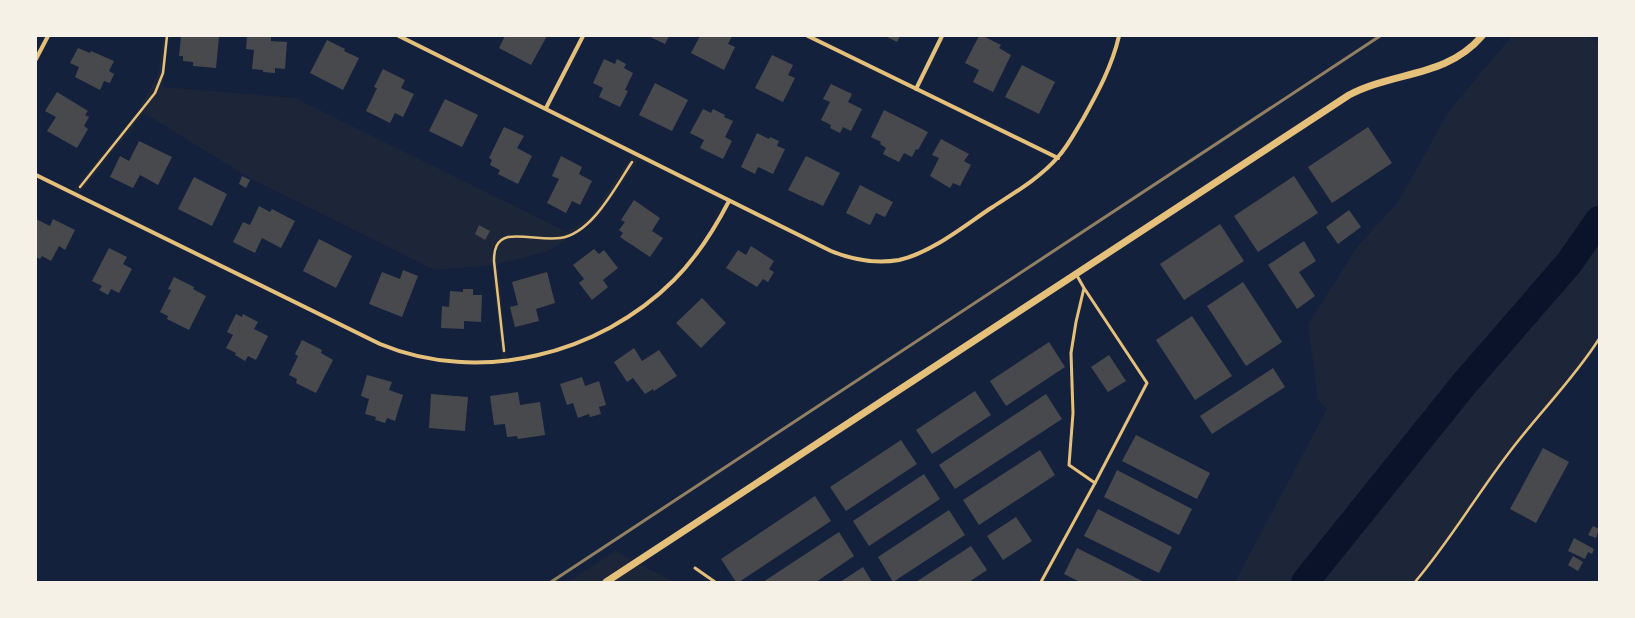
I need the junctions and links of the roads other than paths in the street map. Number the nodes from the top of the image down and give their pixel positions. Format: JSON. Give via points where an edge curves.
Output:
{"nodes":[{"id":1,"x":48,"y":36,"type":"edge"},
{"id":2,"x":399,"y":36,"type":"edge"},
{"id":3,"x":583,"y":36,"type":"edge"},
{"id":4,"x":808,"y":36,"type":"edge"},
{"id":5,"x":942,"y":36,"type":"edge"},
{"id":6,"x":1119,"y":36,"type":"edge"},
{"id":7,"x":1482,"y":36,"type":"edge"},
{"id":8,"x":36,"y":60,"type":"edge"},
{"id":9,"x":916,"y":89,"type":"junction"},
{"id":10,"x":546,"y":108,"type":"junction"},
{"id":11,"x":1058,"y":158,"type":"junction"},
{"id":12,"x":36,"y":174,"type":"edge"},
{"id":13,"x":729,"y":201,"type":"junction"},
{"id":14,"x":1076,"y":274,"type":"junction"},
{"id":15,"x":1084,"y":288,"type":"junction"},
{"id":16,"x":1095,"y":483,"type":"junction"},
{"id":17,"x":695,"y":568,"type":"dead end"},
{"id":18,"x":606,"y":582,"type":"edge"},
{"id":19,"x":714,"y":582,"type":"edge"},
{"id":20,"x":1041,"y":582,"type":"edge"}],
"edges":[{"from":1,"to":8,"type":"street"},
{"from":2,"to":10,"type":"street"},
{"from":3,"to":10,"type":"street"},
{"from":4,"to":9,"type":"street"},
{"from":5,"to":9,"type":"street"},
{"from":6,"to":11,"type":"street","via":[[1100,87]]},
{"from":7,"to":14,"type":"street","via":[[1465,53],[1447,64],[1368,86],[1349,95]]},
{"from":9,"to":11,"type":"street"},
{"from":10,"to":13,"type":"street"},
{"from":11,"to":13,"type":"street","via":[[1020,189],[945,239],[910,257],[892,261],[865,261],[842,256]]},
{"from":12,"to":13,"type":"street","via":[[388,348],[434,360],[466,363],[505,361],[540,354],[587,339],[610,328],[642,308],[673,281],[708,238]]},
{"from":14,"to":15,"type":"lane"},
{"from":14,"to":18,"type":"street"},
{"from":15,"to":16,"type":"lane","via":[[1071,353],[1073,413],[1069,465]]},
{"from":15,"to":16,"type":"lane","via":[[1147,383]]},
{"from":16,"to":20,"type":"lane"},
{"from":17,"to":19,"type":"lane"}]}
